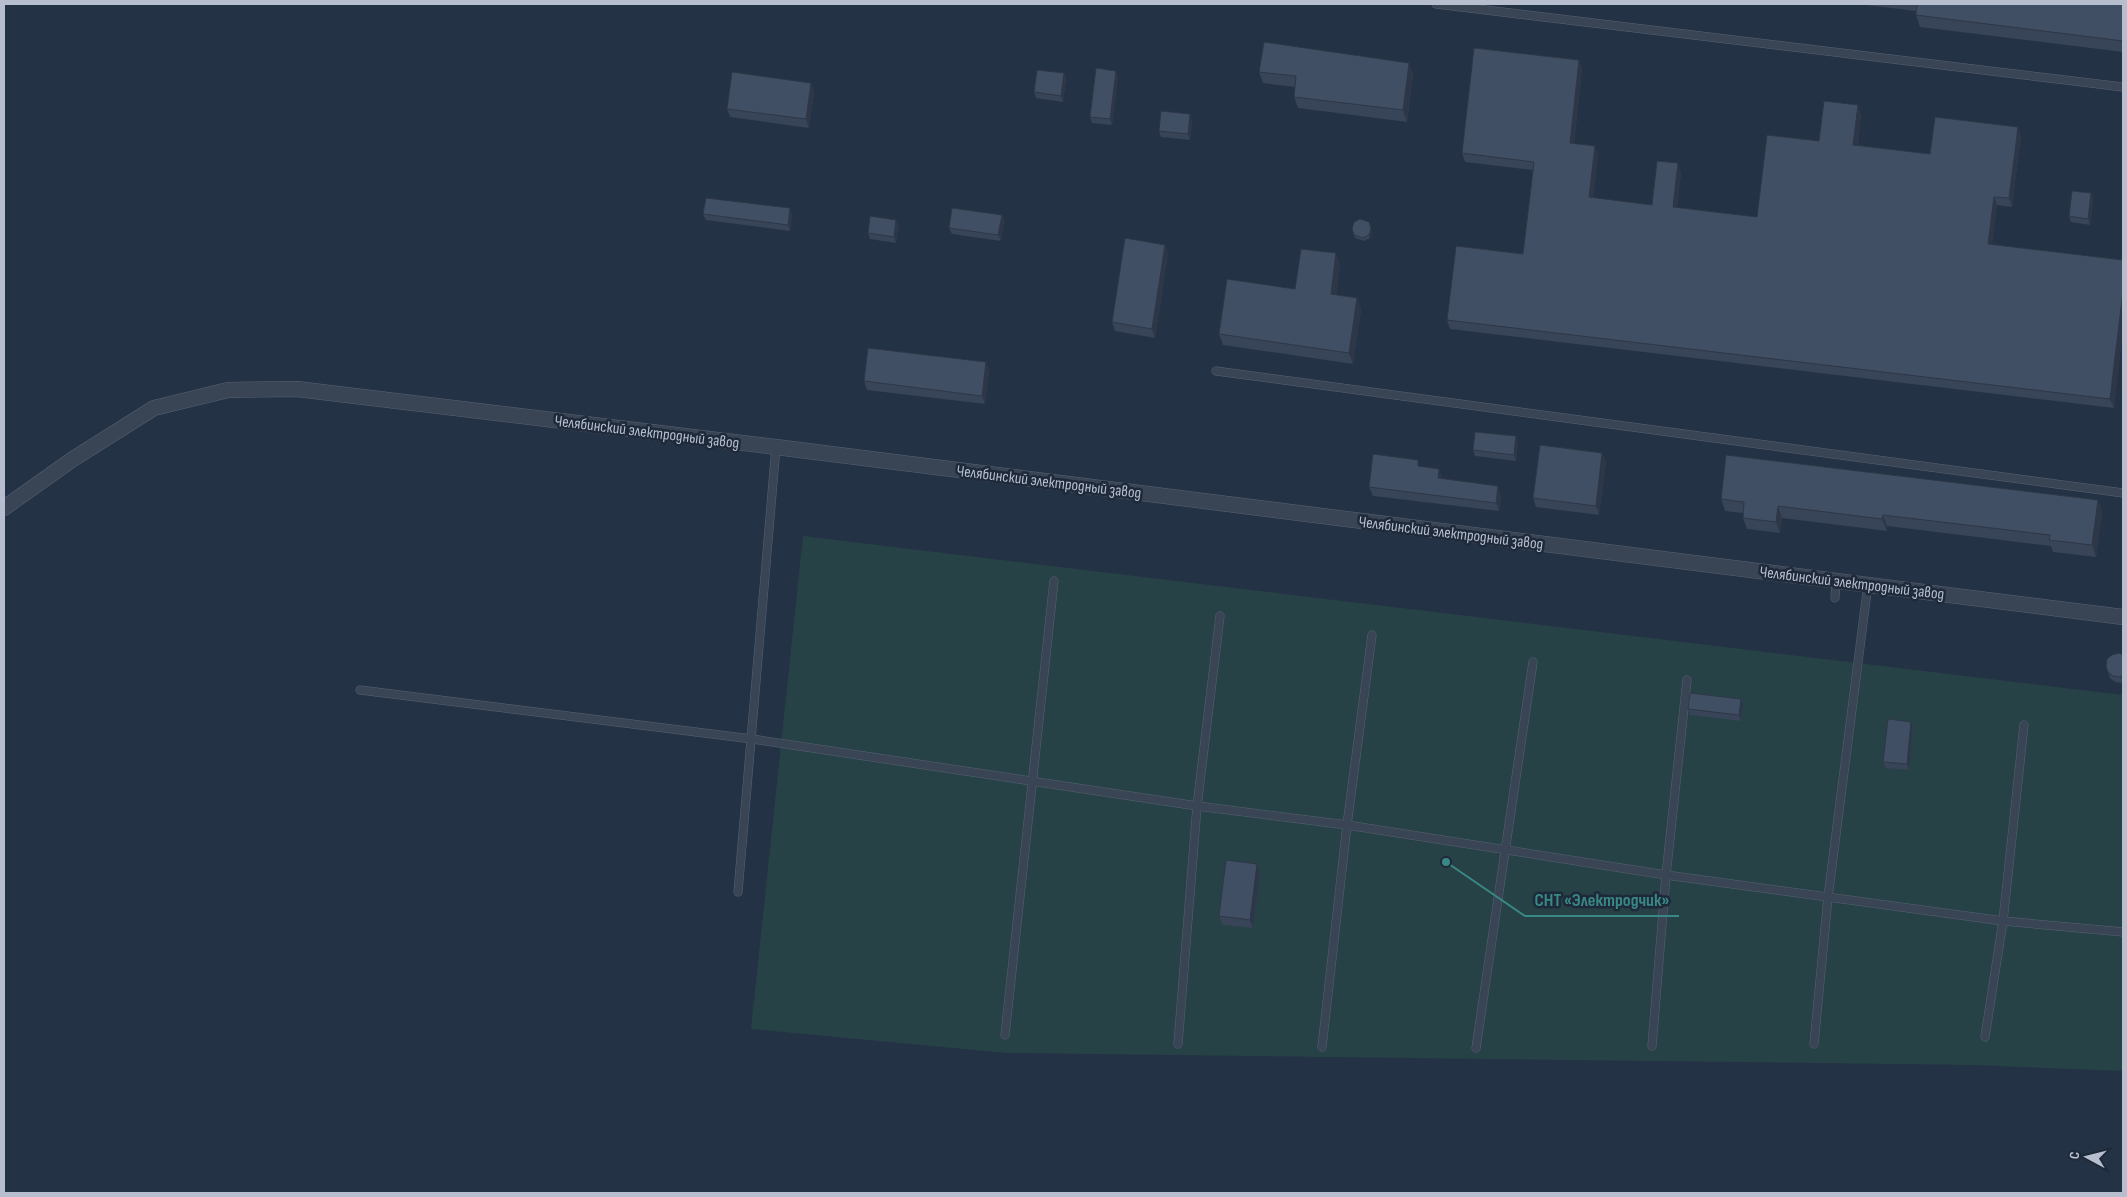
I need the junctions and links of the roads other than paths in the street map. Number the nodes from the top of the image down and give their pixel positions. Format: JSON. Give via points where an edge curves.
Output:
{"nodes":[{"id":1,"x":1436,"y":4,"type":"edge"},
{"id":2,"x":2123,"y":87,"type":"edge"},
{"id":3,"x":1216,"y":371,"type":"dead end"},
{"id":4,"x":776,"y":447,"type":"junction"},
{"id":5,"x":2123,"y":493,"type":"edge"},
{"id":6,"x":4,"y":508,"type":"edge"},
{"id":7,"x":1836,"y":580,"type":"junction"},
{"id":8,"x":1054,"y":581,"type":"dead end"},
{"id":9,"x":1868,"y":584,"type":"junction"},
{"id":10,"x":1835,"y":598,"type":"dead end"},
{"id":11,"x":1220,"y":616,"type":"dead end"},
{"id":12,"x":2123,"y":617,"type":"edge"},
{"id":13,"x":1372,"y":635,"type":"dead end"},
{"id":14,"x":1533,"y":662,"type":"dead end"},
{"id":15,"x":1687,"y":680,"type":"dead end"},
{"id":16,"x":360,"y":690,"type":"dead end"},
{"id":17,"x":2024,"y":725,"type":"dead end"},
{"id":18,"x":752,"y":739,"type":"junction"},
{"id":19,"x":1033,"y":782,"type":"junction"},
{"id":20,"x":1197,"y":806,"type":"junction"},
{"id":21,"x":1347,"y":825,"type":"junction"},
{"id":22,"x":1505,"y":850,"type":"junction"},
{"id":23,"x":1666,"y":875,"type":"junction"},
{"id":24,"x":738,"y":892,"type":"dead end"},
{"id":25,"x":1828,"y":897,"type":"junction"},
{"id":26,"x":2003,"y":921,"type":"junction"},
{"id":27,"x":2123,"y":932,"type":"edge"},
{"id":28,"x":1005,"y":1035,"type":"dead end"},
{"id":29,"x":1985,"y":1037,"type":"dead end"},
{"id":30,"x":1178,"y":1044,"type":"dead end"},
{"id":31,"x":1814,"y":1044,"type":"dead end"},
{"id":32,"x":1652,"y":1046,"type":"dead end"},
{"id":33,"x":1322,"y":1047,"type":"dead end"},
{"id":34,"x":1476,"y":1048,"type":"dead end"}],
"edges":[{"from":1,"to":2,"type":"lane"},
{"from":3,"to":5,"type":"lane"},
{"from":4,"to":6,"type":"street","name":"Челябинский электродный завод","via":[[297,389],[228,390],[154,408]]},
{"from":4,"to":7,"type":"street","name":"Челябинский электродный завод"},
{"from":4,"to":18,"type":"lane"},
{"from":7,"to":9,"type":"street","name":"Челябинский электродный завод"},
{"from":7,"to":10,"type":"lane"},
{"from":8,"to":19,"type":"lane"},
{"from":9,"to":12,"type":"street","name":"Челябинский электродный завод"},
{"from":9,"to":25,"type":"lane"},
{"from":11,"to":20,"type":"lane"},
{"from":13,"to":21,"type":"lane"},
{"from":14,"to":22,"type":"lane"},
{"from":15,"to":23,"type":"lane"},
{"from":16,"to":18,"type":"lane"},
{"from":17,"to":26,"type":"lane"},
{"from":18,"to":19,"type":"lane"},
{"from":18,"to":24,"type":"lane"},
{"from":19,"to":20,"type":"lane"},
{"from":19,"to":28,"type":"lane"},
{"from":20,"to":21,"type":"lane"},
{"from":20,"to":30,"type":"lane"},
{"from":21,"to":22,"type":"lane"},
{"from":21,"to":33,"type":"lane"},
{"from":22,"to":23,"type":"lane"},
{"from":22,"to":34,"type":"lane"},
{"from":23,"to":25,"type":"lane"},
{"from":23,"to":32,"type":"lane"},
{"from":25,"to":26,"type":"lane"},
{"from":25,"to":31,"type":"lane"},
{"from":26,"to":27,"type":"lane"},
{"from":26,"to":29,"type":"lane"}]}
